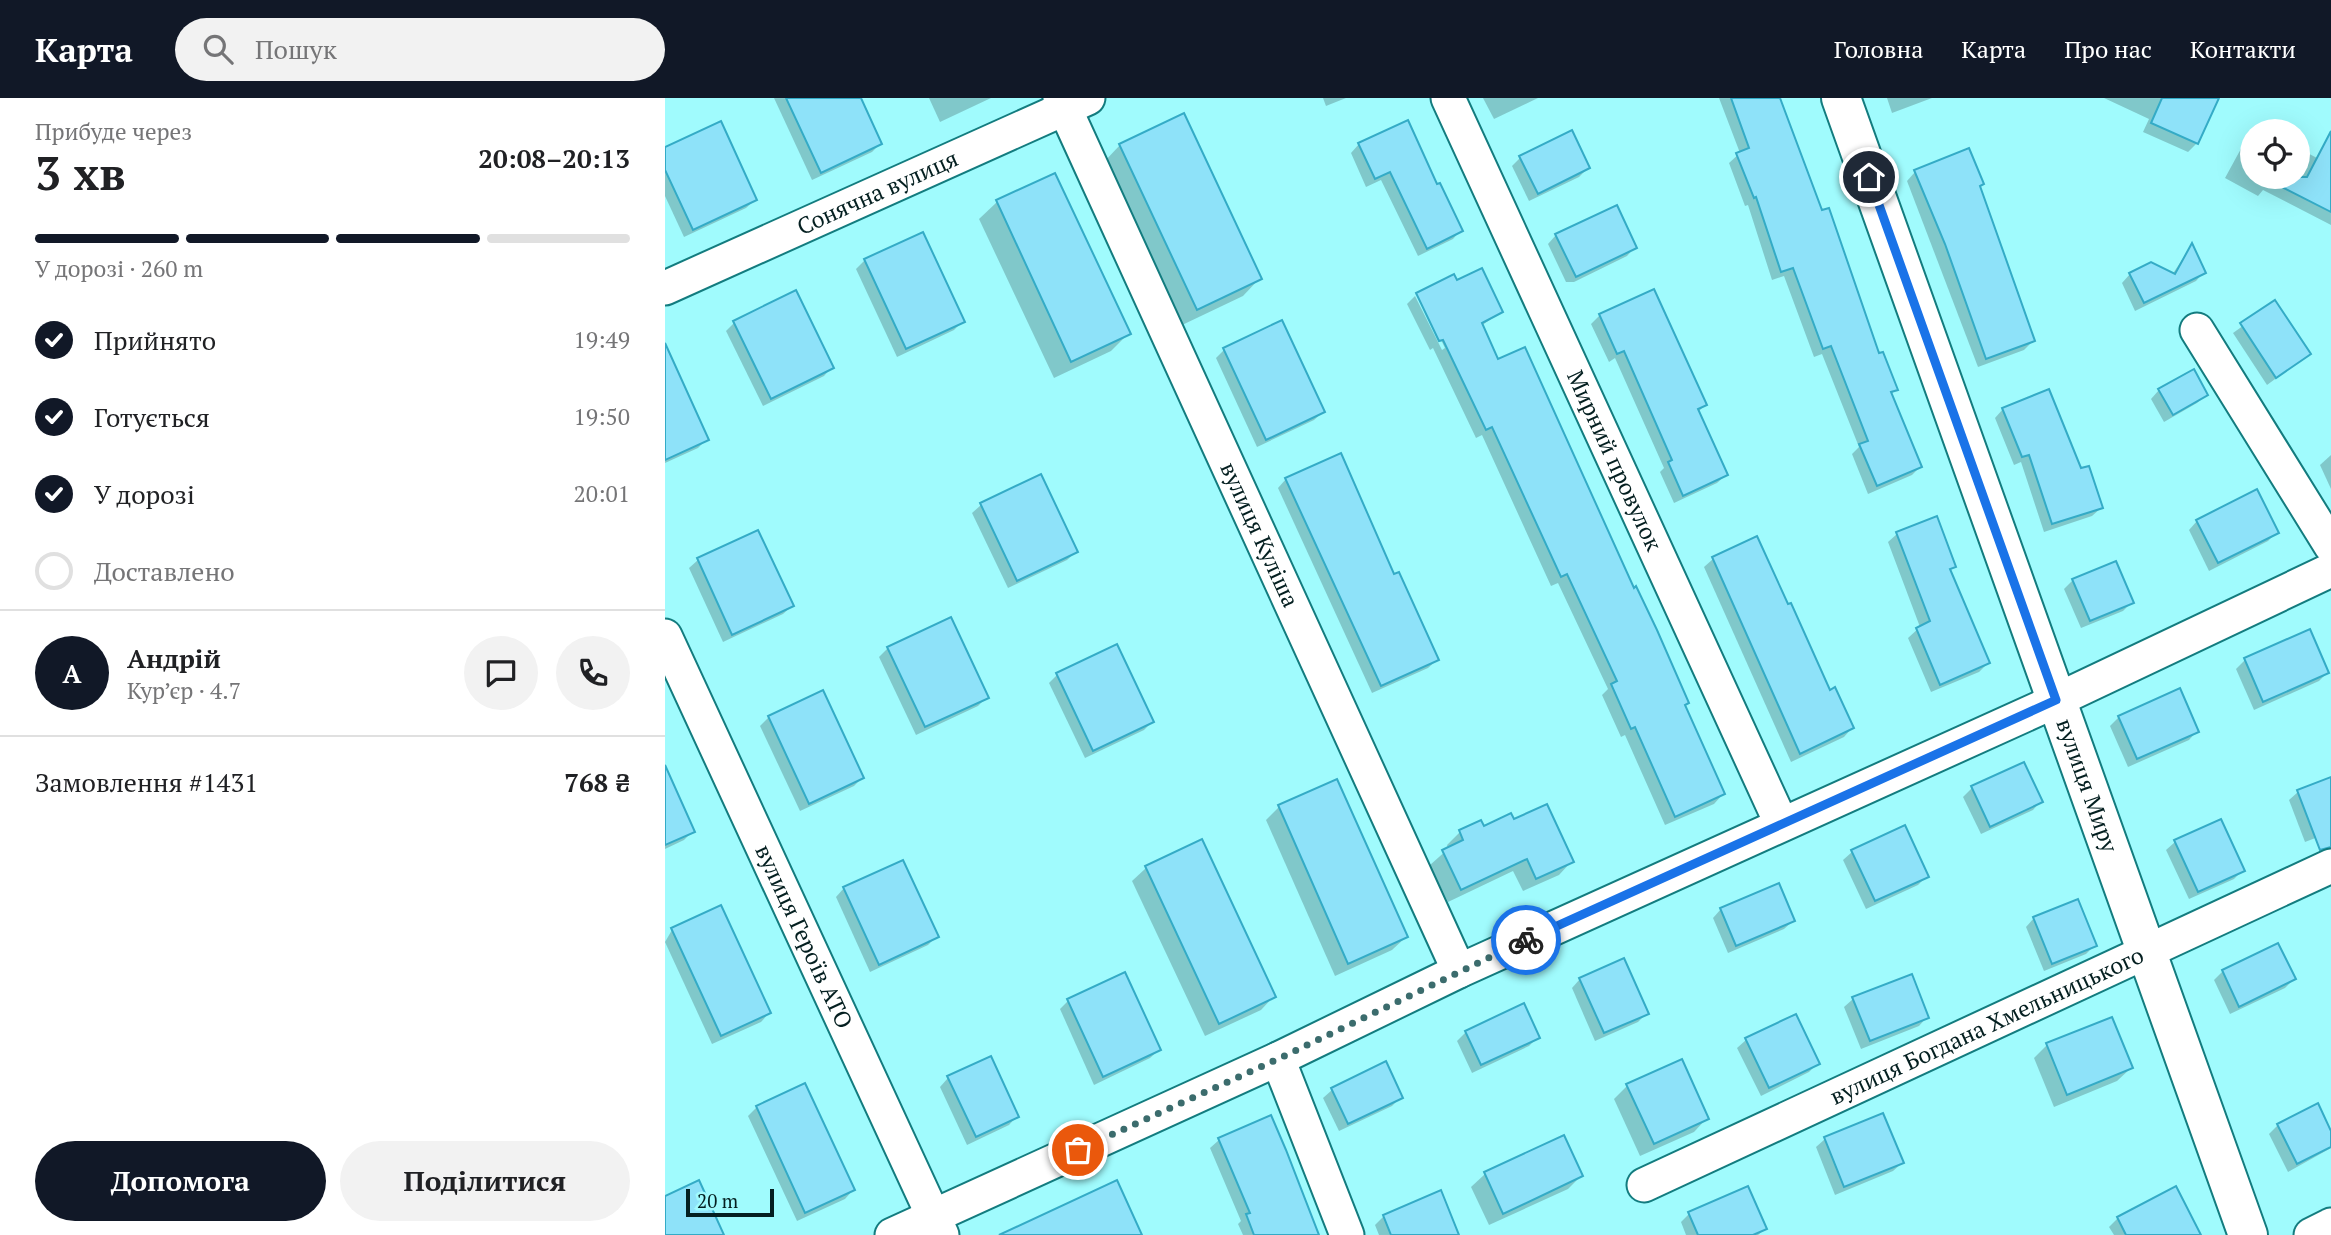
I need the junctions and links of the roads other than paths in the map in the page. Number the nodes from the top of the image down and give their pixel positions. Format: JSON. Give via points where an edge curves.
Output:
{"nodes":[{"id":1,"x":1448,"y":98,"type":"edge"},
{"id":2,"x":1841,"y":98,"type":"edge"},
{"id":3,"x":1072,"y":101,"type":"edge"},
{"id":4,"x":665,"y":288,"type":"edge"},
{"id":5,"x":2197,"y":330,"type":"dead end"},
{"id":6,"x":2331,"y":546,"type":"edge"},
{"id":7,"x":2331,"y":569,"type":"edge"},
{"id":8,"x":665,"y":636,"type":"edge"},
{"id":9,"x":2056,"y":700,"type":"junction"},
{"id":10,"x":1781,"y":824,"type":"junction"},
{"id":11,"x":2331,"y":866,"type":"edge"},
{"id":12,"x":2146,"y":952,"type":"junction"},
{"id":13,"x":1458,"y":971,"type":"junction"},
{"id":14,"x":1278,"y":1059,"type":"junction"},
{"id":15,"x":1644,"y":1185,"type":"dead end"},
{"id":16,"x":2331,"y":1225,"type":"edge"},
{"id":17,"x":938,"y":1226,"type":"edge"},
{"id":18,"x":892,"y":1235,"type":"edge"},
{"id":19,"x":1347,"y":1235,"type":"edge"},
{"id":20,"x":2248,"y":1235,"type":"edge"},
{"id":21,"x":2311,"y":1235,"type":"edge"}],
"edges":[{"from":1,"to":10,"type":"street","name":"Мирний провулок"},
{"from":2,"to":9,"type":"street","name":"вулиця Миру"},
{"from":3,"to":4,"type":"street","name":"Сонячна вулиця"},
{"from":3,"to":13,"type":"street","name":"вулиця Куліша"},
{"from":5,"to":6,"type":"street"},
{"from":7,"to":9,"type":"street"},
{"from":8,"to":17,"type":"street","name":"вулиця Героїв АТО"},
{"from":9,"to":10,"type":"street"},
{"from":9,"to":12,"type":"street","name":"вулиця Миру"},
{"from":10,"to":13,"type":"street"},
{"from":11,"to":12,"type":"street","name":"вулиця Богдана Хмельницького"},
{"from":12,"to":15,"type":"street","name":"вулиця Богдана Хмельницького"},
{"from":12,"to":20,"type":"street","name":"вулиця Миру"},
{"from":13,"to":14,"type":"street"},
{"from":14,"to":17,"type":"street"},
{"from":14,"to":19,"type":"street"},
{"from":16,"to":21,"type":"street"},
{"from":17,"to":18,"type":"street"}]}
